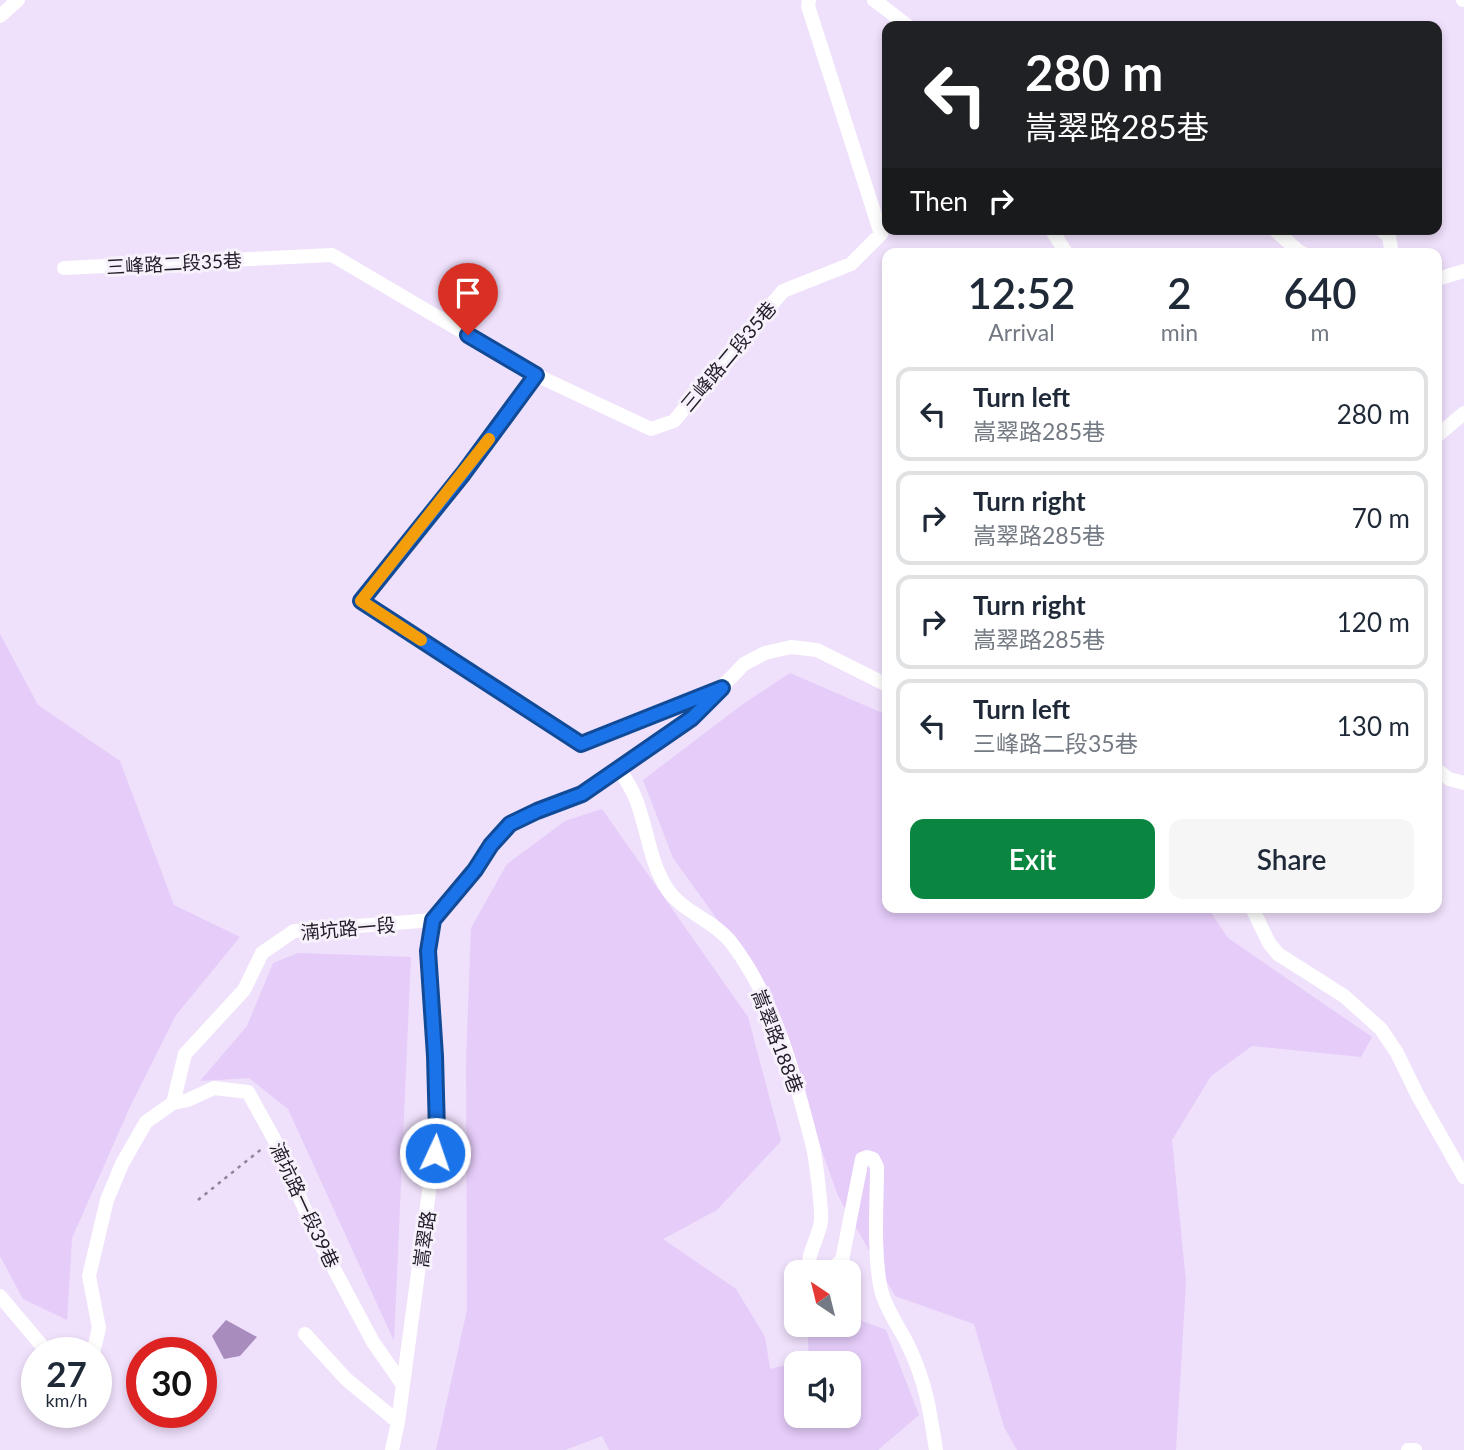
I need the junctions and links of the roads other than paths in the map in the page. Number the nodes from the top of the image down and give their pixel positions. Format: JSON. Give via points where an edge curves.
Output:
{"nodes":[{"id":1,"x":18,"y":0,"type":"edge"},
{"id":2,"x":809,"y":0,"type":"edge"},
{"id":3,"x":874,"y":0,"type":"edge"},
{"id":4,"x":0,"y":16,"type":"edge"},
{"id":5,"x":901,"y":21,"type":"edge"},
{"id":6,"x":1281,"y":235,"type":"edge"},
{"id":7,"x":1295,"y":248,"type":"edge"},
{"id":8,"x":64,"y":268,"type":"dead end"},
{"id":9,"x":1464,"y":271,"type":"edge"},
{"id":10,"x":1442,"y":278,"type":"edge"},
{"id":11,"x":536,"y":375,"type":"junction"},
{"id":12,"x":1464,"y":413,"type":"edge"},
{"id":13,"x":1442,"y":432,"type":"edge"},
{"id":14,"x":882,"y":682,"type":"edge"},
{"id":15,"x":722,"y":688,"type":"junction"},
{"id":16,"x":620,"y":769,"type":"junction"},
{"id":17,"x":1442,"y":773,"type":"edge"},
{"id":18,"x":1464,"y":783,"type":"edge"},
{"id":19,"x":1254,"y":913,"type":"edge"},
{"id":20,"x":433,"y":920,"type":"junction"},
{"id":21,"x":173,"y":1103,"type":"junction"},
{"id":22,"x":1464,"y":1177,"type":"edge"},
{"id":23,"x":809,"y":1260,"type":"edge"},
{"id":24,"x":842,"y":1260,"type":"edge"},
{"id":25,"x":0,"y":1296,"type":"edge"},
{"id":26,"x":305,"y":1334,"type":"dead end"},
{"id":27,"x":35,"y":1337,"type":"edge"},
{"id":28,"x":97,"y":1337,"type":"edge"},
{"id":29,"x":403,"y":1385,"type":"junction"},
{"id":30,"x":398,"y":1422,"type":"junction"},
{"id":31,"x":392,"y":1450,"type":"edge"},
{"id":32,"x":936,"y":1450,"type":"edge"},
{"id":33,"x":1408,"y":1450,"type":"edge"},
{"id":34,"x":1415,"y":1450,"type":"edge"}],
"edges":[{"from":1,"to":4,"type":"street"},
{"from":2,"to":11,"type":"street","name":"三峰路二段35巷","via":[[881,234],[851,264],[783,291],[674,421],[652,429]]},
{"from":3,"to":5,"type":"street"},
{"from":6,"to":7,"type":"street"},
{"from":8,"to":11,"type":"street","name":"三峰路二段35巷","via":[[332,255]]},
{"from":9,"to":10,"type":"street"},
{"from":11,"to":15,"type":"street","via":[[361,601],[581,744]]},
{"from":12,"to":13,"type":"street"},
{"from":14,"to":15,"type":"street","via":[[817,650],[791,647],[744,664]]},
{"from":15,"to":16,"type":"street","via":[[692,718]]},
{"from":16,"to":20,"type":"street","via":[[582,794],[510,824]]},
{"from":16,"to":23,"type":"street","name":"嵩翠路188巷","via":[[635,795],[664,884],[673,898],[729,939],[774,1021],[814,1152],[821,1221]]},
{"from":17,"to":18,"type":"street"},
{"from":19,"to":22,"type":"street","via":[[1278,954],[1345,996],[1381,1029]]},
{"from":20,"to":21,"type":"street","name":"湳坑路一段","via":[[294,932],[262,953],[244,990],[185,1054]]},
{"from":20,"to":29,"type":"street","name":"嵩翠路","via":[[428,951],[437,1132]]},
{"from":21,"to":28,"type":"street","via":[[146,1122],[107,1200],[89,1276]]},
{"from":21,"to":29,"type":"street","name":"湳坑路一段39巷","via":[[215,1088],[248,1092],[323,1248],[373,1342]]},
{"from":24,"to":32,"type":"street","via":[[862,1159],[867,1157],[877,1167],[881,1291],[927,1391]]},
{"from":25,"to":27,"type":"street"},
{"from":26,"to":30,"type":"street","via":[[346,1379]]},
{"from":29,"to":30,"type":"street","name":"嵩翠路"},
{"from":30,"to":31,"type":"street","name":"嵩翠路"},
{"from":33,"to":34,"type":"street"}]}
